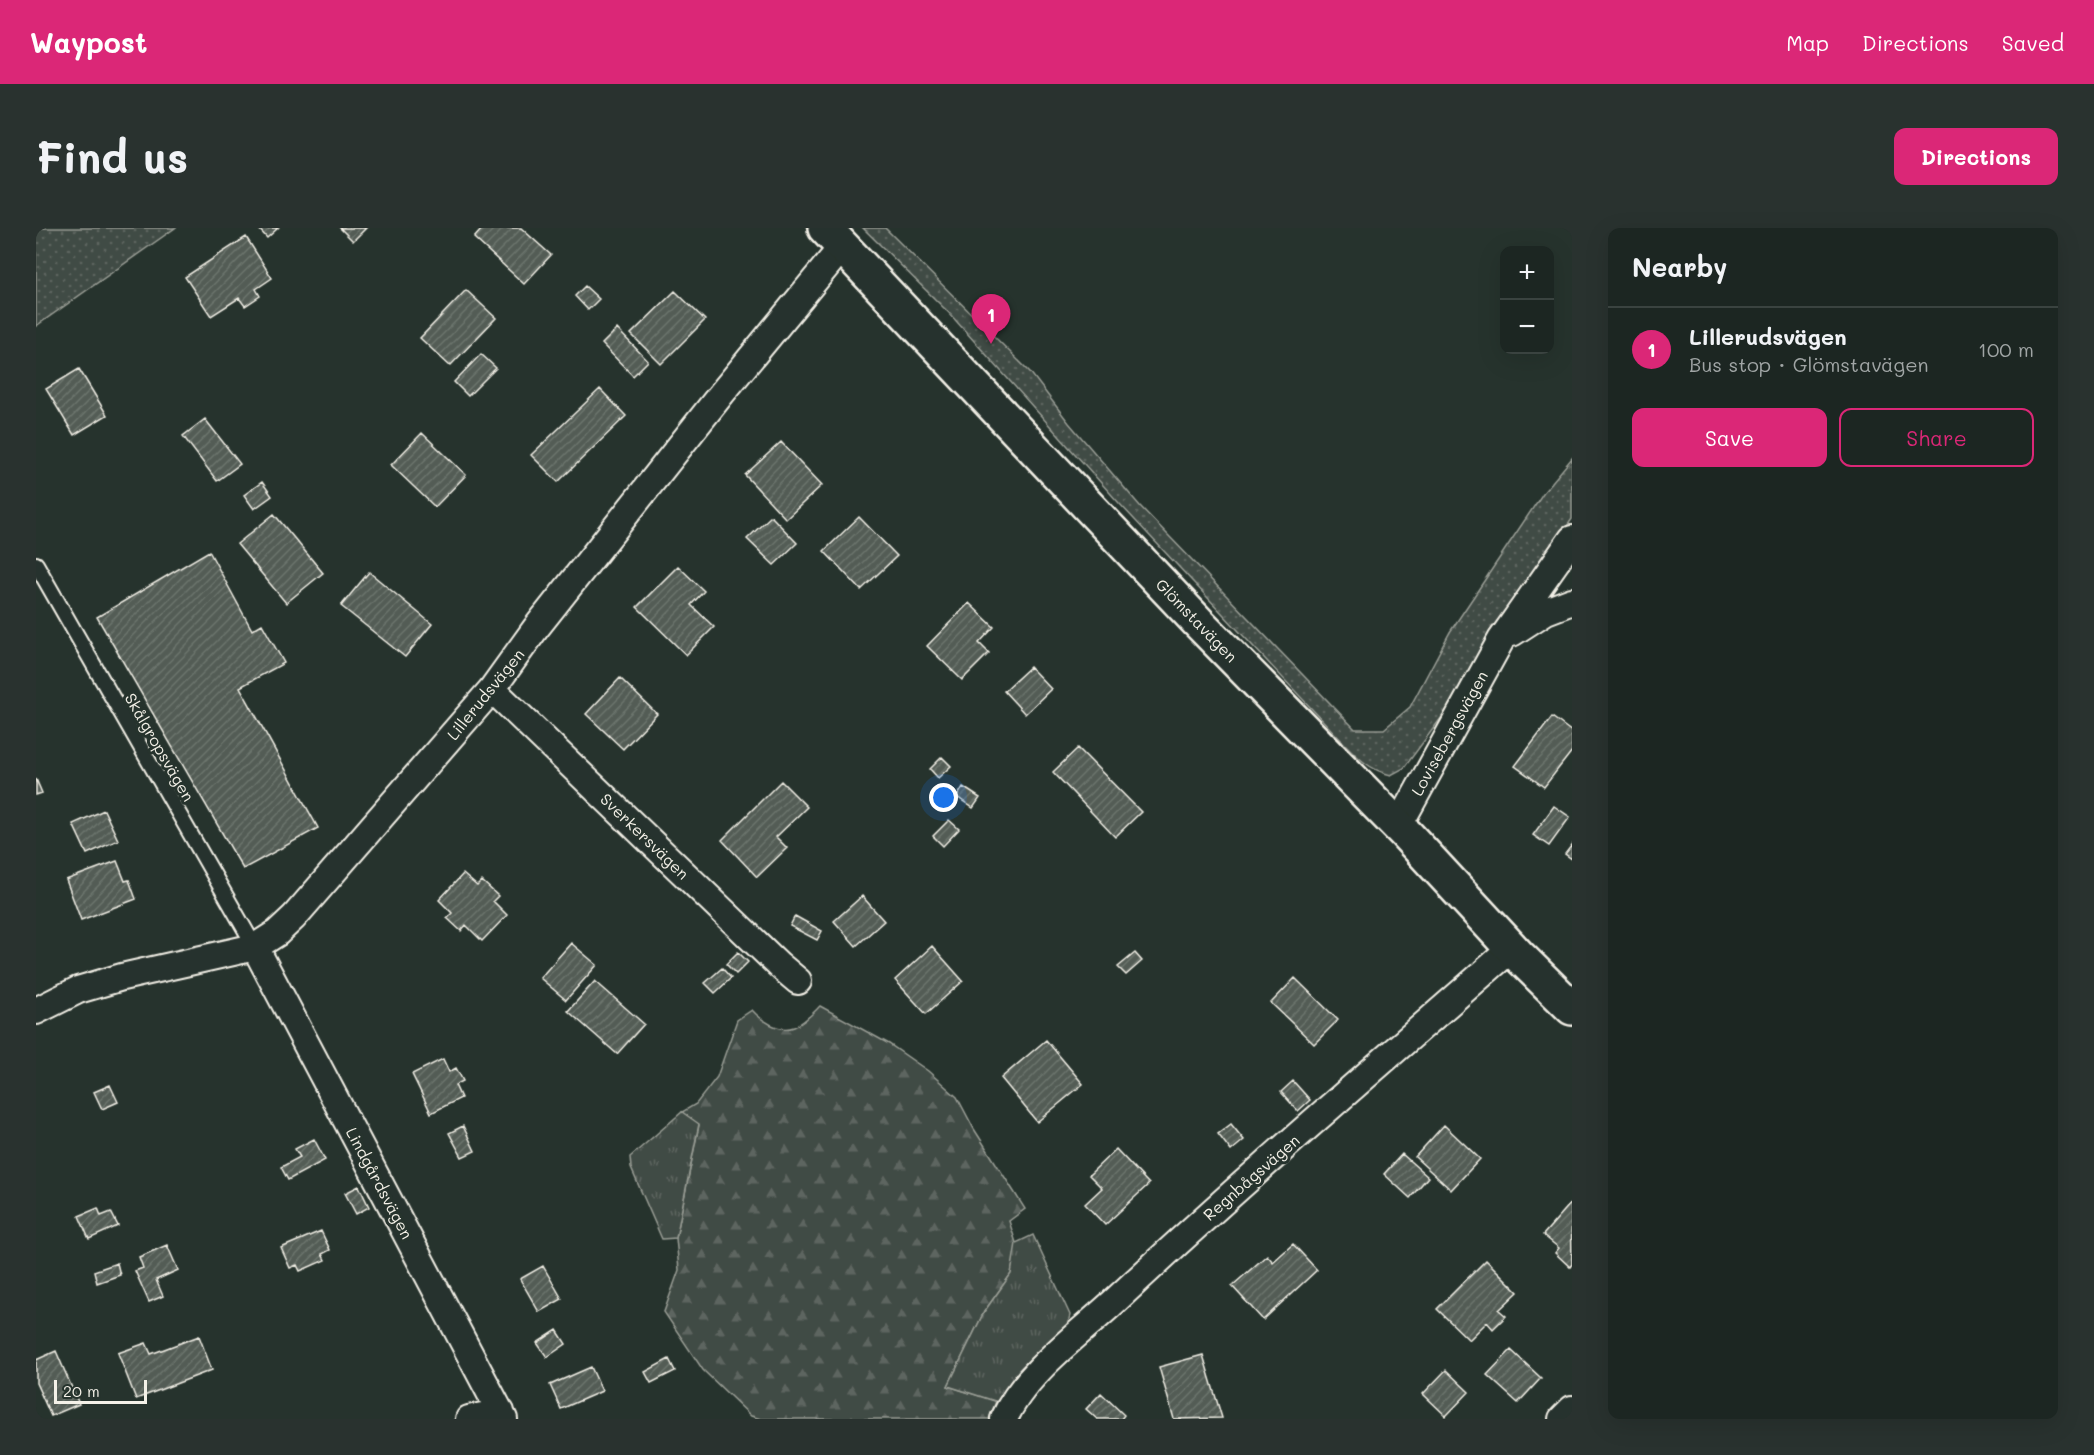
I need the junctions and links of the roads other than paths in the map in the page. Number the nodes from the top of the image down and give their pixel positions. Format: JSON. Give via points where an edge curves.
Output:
{"nodes":[{"id":1,"x":834,"y":237,"type":"edge"},
{"id":2,"x":1572,"y":538,"type":"edge"},
{"id":3,"x":36,"y":564,"type":"edge"},
{"id":4,"x":1572,"y":601,"type":"edge"},
{"id":5,"x":1500,"y":640,"type":"junction"},
{"id":6,"x":492,"y":689,"type":"junction"},
{"id":7,"x":1398,"y":827,"type":"junction"},
{"id":8,"x":255,"y":947,"type":"junction"},
{"id":9,"x":1512,"y":948,"type":"junction"},
{"id":10,"x":798,"y":981,"type":"dead end"},
{"id":11,"x":1572,"y":1008,"type":"edge"},
{"id":12,"x":36,"y":1011,"type":"edge"},
{"id":13,"x":1572,"y":1409,"type":"edge"},
{"id":14,"x":503,"y":1415,"type":"edge"},
{"id":15,"x":469,"y":1419,"type":"edge"},
{"id":16,"x":1004,"y":1419,"type":"edge"},
{"id":17,"x":1562,"y":1419,"type":"edge"}],
"edges":[{"from":1,"to":6,"type":"street","name":"Lillerudsvägen","via":[[693,429]]},
{"from":1,"to":7,"type":"main road","name":"Glömstavägen"},
{"from":2,"to":5,"type":"street","name":"Lovisebergsvägen"},
{"from":3,"to":8,"type":"lane","name":"Skålgropsvägen"},
{"from":4,"to":5,"type":"street","name":"Lovisebergsvägen","via":[[1546,611]]},
{"from":5,"to":7,"type":"street","name":"Lovisebergsvägen"},
{"from":6,"to":8,"type":"street","name":"Lillerudsvägen","via":[[294,917]]},
{"from":6,"to":10,"type":"street","name":"Sverkersvägen"},
{"from":7,"to":9,"type":"main road","name":"Glömstavägen"},
{"from":8,"to":12,"type":"street","name":"Lillerudsvägen","via":[[122,977],[78,990]]},
{"from":8,"to":14,"type":"street","name":"Lindgårdsvägen"},
{"from":9,"to":11,"type":"main road","name":"Glömstavägen"},
{"from":9,"to":16,"type":"street","name":"Regnbågsvägen","via":[[1035,1373]]},
{"from":13,"to":17,"type":"street"},
{"from":14,"to":15,"type":"street"}]}
